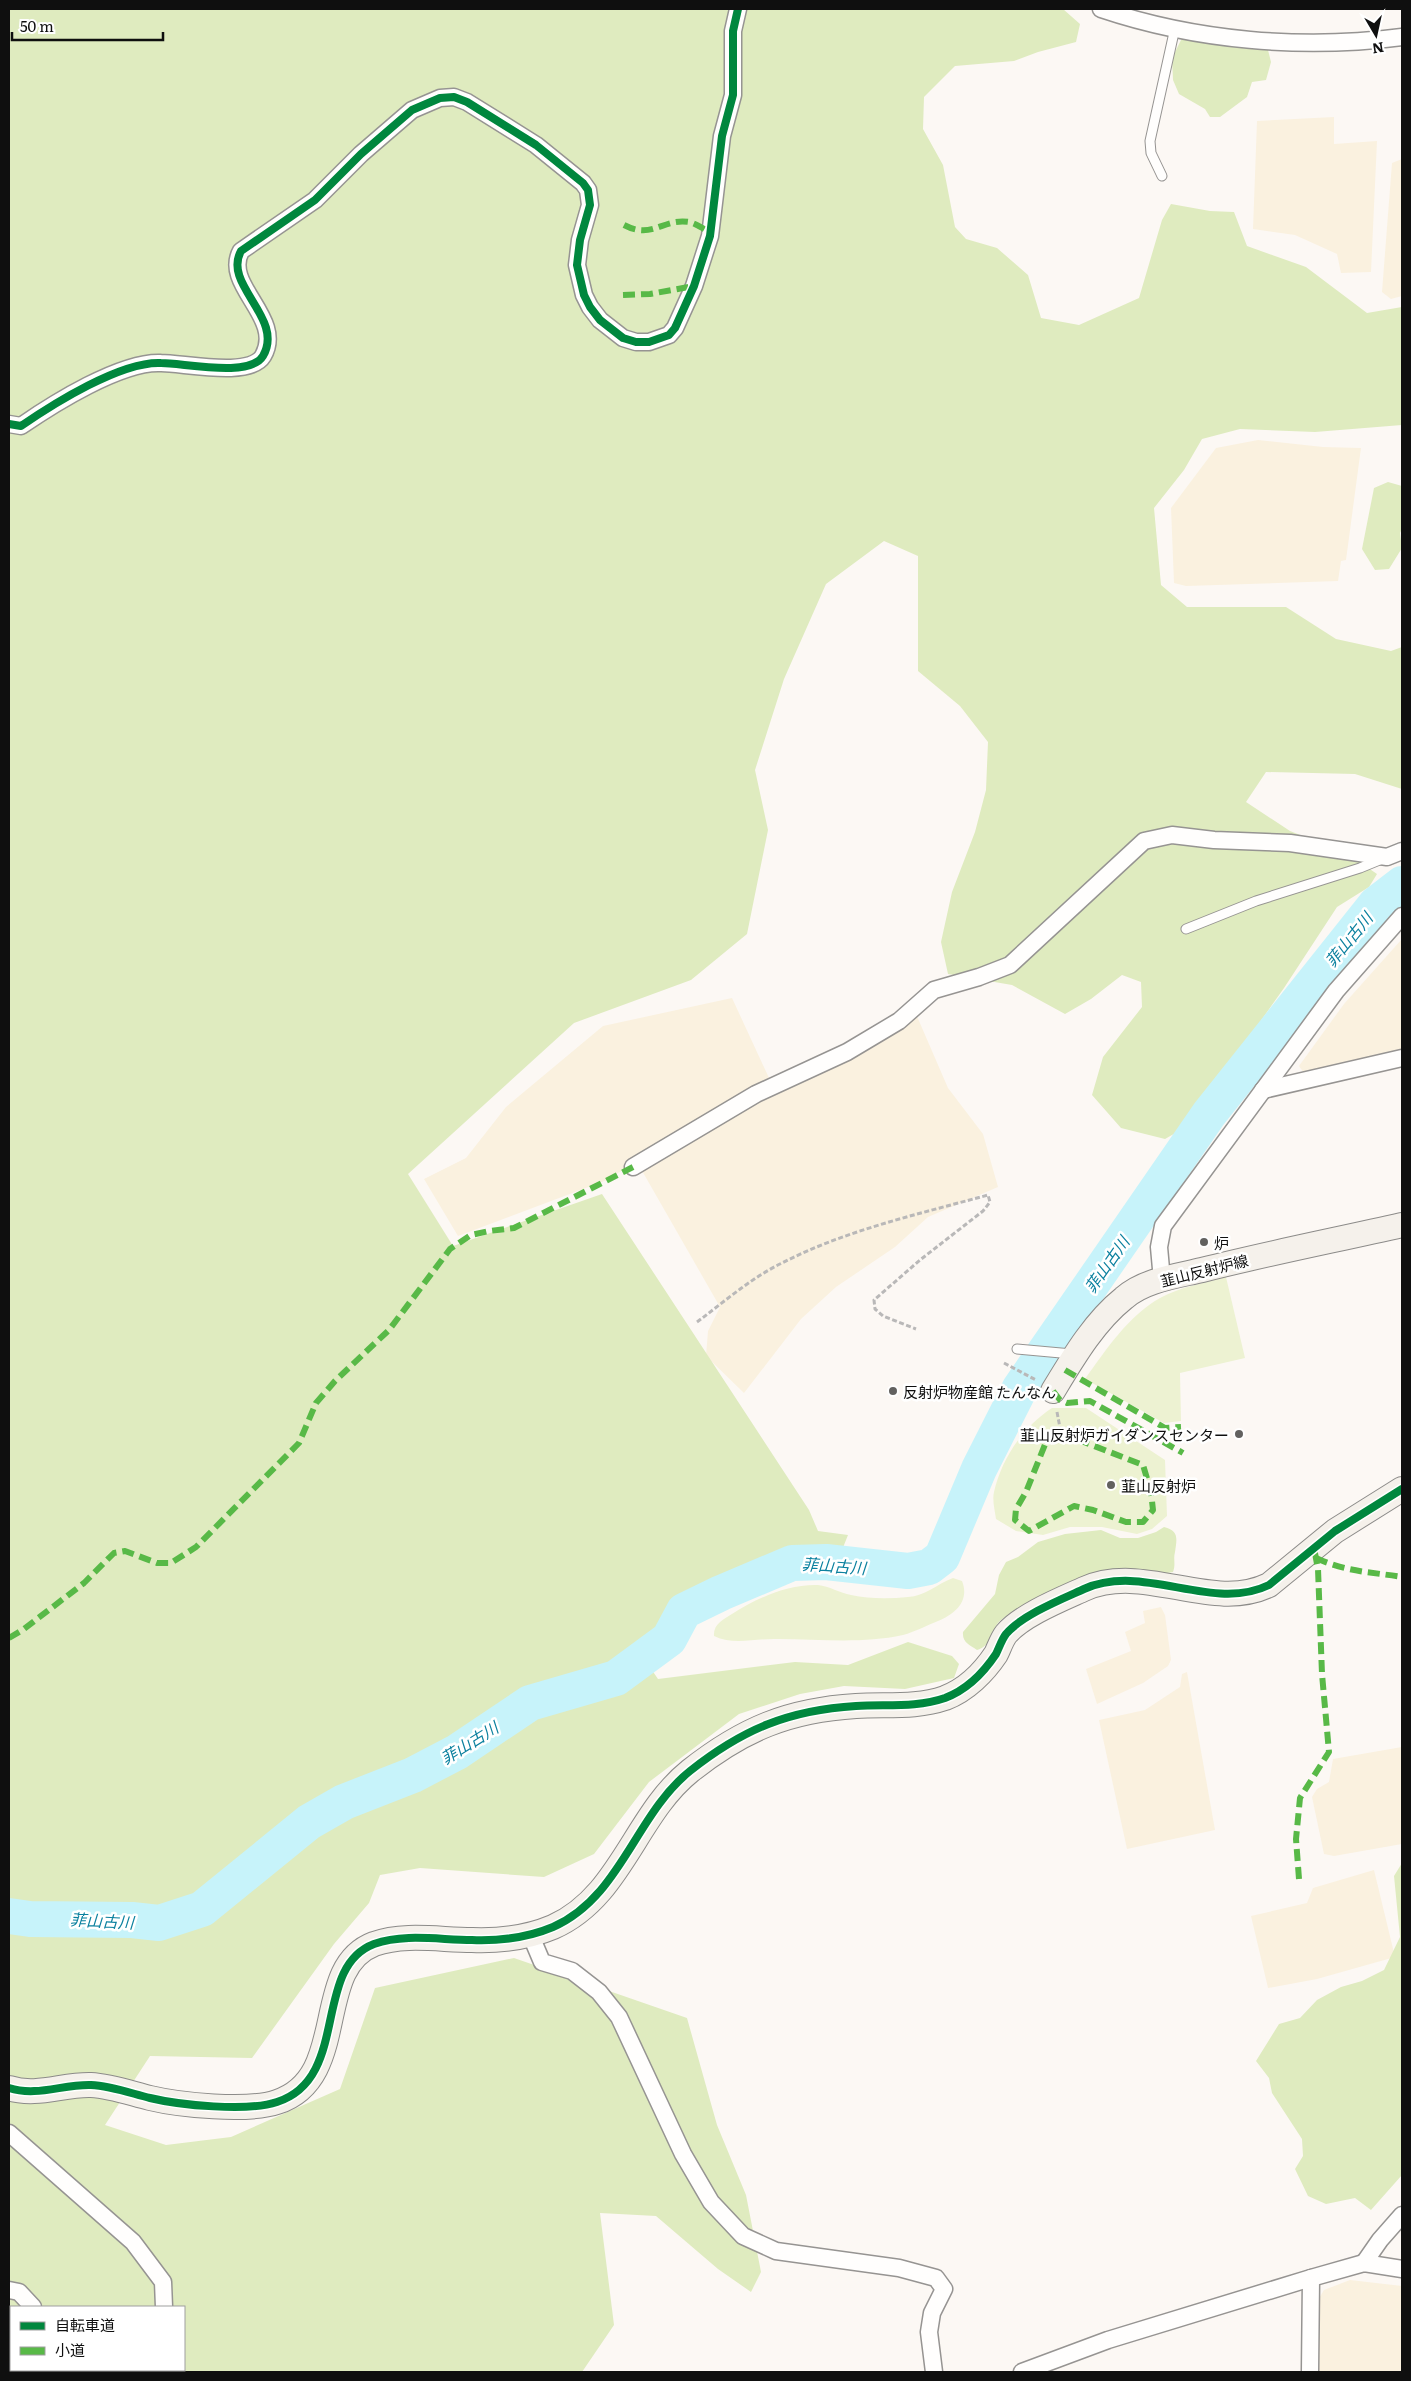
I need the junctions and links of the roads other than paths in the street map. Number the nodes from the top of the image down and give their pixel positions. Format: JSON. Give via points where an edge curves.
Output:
{"nodes":[{"id":1,"x":738,"y":9,"type":"edge"},
{"id":2,"x":1110,"y":10,"type":"edge"},
{"id":3,"x":1175,"y":28,"type":"junction"},
{"id":4,"x":1402,"y":37,"type":"edge"},
{"id":5,"x":1162,"y":176,"type":"dead end"},
{"id":6,"x":9,"y":424,"type":"edge"},
{"id":7,"x":1395,"y":854,"type":"edge"},
{"id":8,"x":1402,"y":916,"type":"edge"},
{"id":9,"x":1186,"y":929,"type":"dead end"},
{"id":10,"x":1402,"y":1058,"type":"edge"},
{"id":11,"x":1264,"y":1090,"type":"junction"},
{"id":12,"x":633,"y":1167,"type":"dead end"},
{"id":13,"x":1402,"y":1225,"type":"edge"},
{"id":14,"x":1162,"y":1280,"type":"junction"},
{"id":15,"x":1017,"y":1349,"type":"dead end"},
{"id":16,"x":1067,"y":1354,"type":"junction"},
{"id":17,"x":1047,"y":1386,"type":"road end"},
{"id":18,"x":1402,"y":1489,"type":"edge"},
{"id":19,"x":531,"y":1936,"type":"junction"},
{"id":20,"x":9,"y":2088,"type":"edge"},
{"id":21,"x":9,"y":2133,"type":"edge"},
{"id":22,"x":1402,"y":2215,"type":"edge"},
{"id":23,"x":1364,"y":2263,"type":"junction"},
{"id":24,"x":1402,"y":2269,"type":"edge"},
{"id":25,"x":1311,"y":2278,"type":"junction"},
{"id":26,"x":9,"y":2290,"type":"edge"},
{"id":27,"x":32,"y":2306,"type":"edge"},
{"id":28,"x":164,"y":2306,"type":"edge"},
{"id":29,"x":934,"y":2372,"type":"edge"},
{"id":30,"x":1022,"y":2372,"type":"edge"},
{"id":31,"x":1310,"y":2372,"type":"edge"}],
"edges":[{"from":1,"to":6,"type":"street","via":[[733,31],[733,96],[722,136],[710,236],[694,286],[675,328],[668,335],[649,342],[623,338],[600,320],[590,307],[577,265],[590,205],[588,190],[583,183],[536,145],[467,102],[454,97],[440,98],[412,110],[315,200],[241,251],[237,258],[239,275],[263,318],[267,332],[262,357],[252,365],[232,368],[158,362],[122,371],[53,405],[21,426]]},
{"from":2,"to":3,"type":"street"},
{"from":3,"to":4,"type":"street","via":[[1206,34],[1317,43]]},
{"from":3,"to":5,"type":"lane","via":[[1150,140],[1151,153]]},
{"from":7,"to":9,"type":"lane","via":[[1256,901]]},
{"from":7,"to":12,"type":"street","via":[[1172,835],[1144,841],[1010,965],[934,990],[899,1021],[847,1052],[756,1094]]},
{"from":8,"to":11,"type":"street","via":[[1336,991]]},
{"from":10,"to":11,"type":"street"},
{"from":11,"to":14,"type":"street","via":[[1163,1226],[1159,1246]]},
{"from":13,"to":14,"type":"street","name":"韮山反射炉線"},
{"from":14,"to":16,"type":"street","name":"韮山反射炉線","via":[[1125,1296]]},
{"from":15,"to":16,"type":"lane"},
{"from":16,"to":17,"type":"street","name":"韮山反射炉線"},
{"from":18,"to":19,"type":"street","via":[[1335,1530],[1259,1590],[1237,1594],[1143,1582],[1102,1582],[1050,1605],[1020,1623],[1007,1633],[991,1660],[973,1680],[945,1698],[904,1706],[827,1708],[798,1713],[742,1736],[690,1771],[660,1801],[620,1866],[598,1894],[577,1913]]},
{"from":19,"to":20,"type":"street","via":[[472,1940],[398,1939],[370,1946],[355,1957],[342,1979],[322,2054],[311,2080],[297,2093],[275,2103],[186,2105],[88,2085],[36,2092]]},
{"from":19,"to":29,"type":"street","via":[[542,1962],[572,1971],[599,1992],[618,2018],[683,2154],[711,2202],[743,2236],[776,2251],[899,2268],[936,2278],[944,2289],[932,2313],[929,2332]]},
{"from":21,"to":28,"type":"street","via":[[133,2242],[163,2282]]},
{"from":22,"to":23,"type":"street"},
{"from":23,"to":24,"type":"street"},
{"from":23,"to":25,"type":"street"},
{"from":25,"to":30,"type":"street","via":[[1108,2340]]},
{"from":25,"to":31,"type":"street"},
{"from":26,"to":27,"type":"street","via":[[19,2292]]}]}
